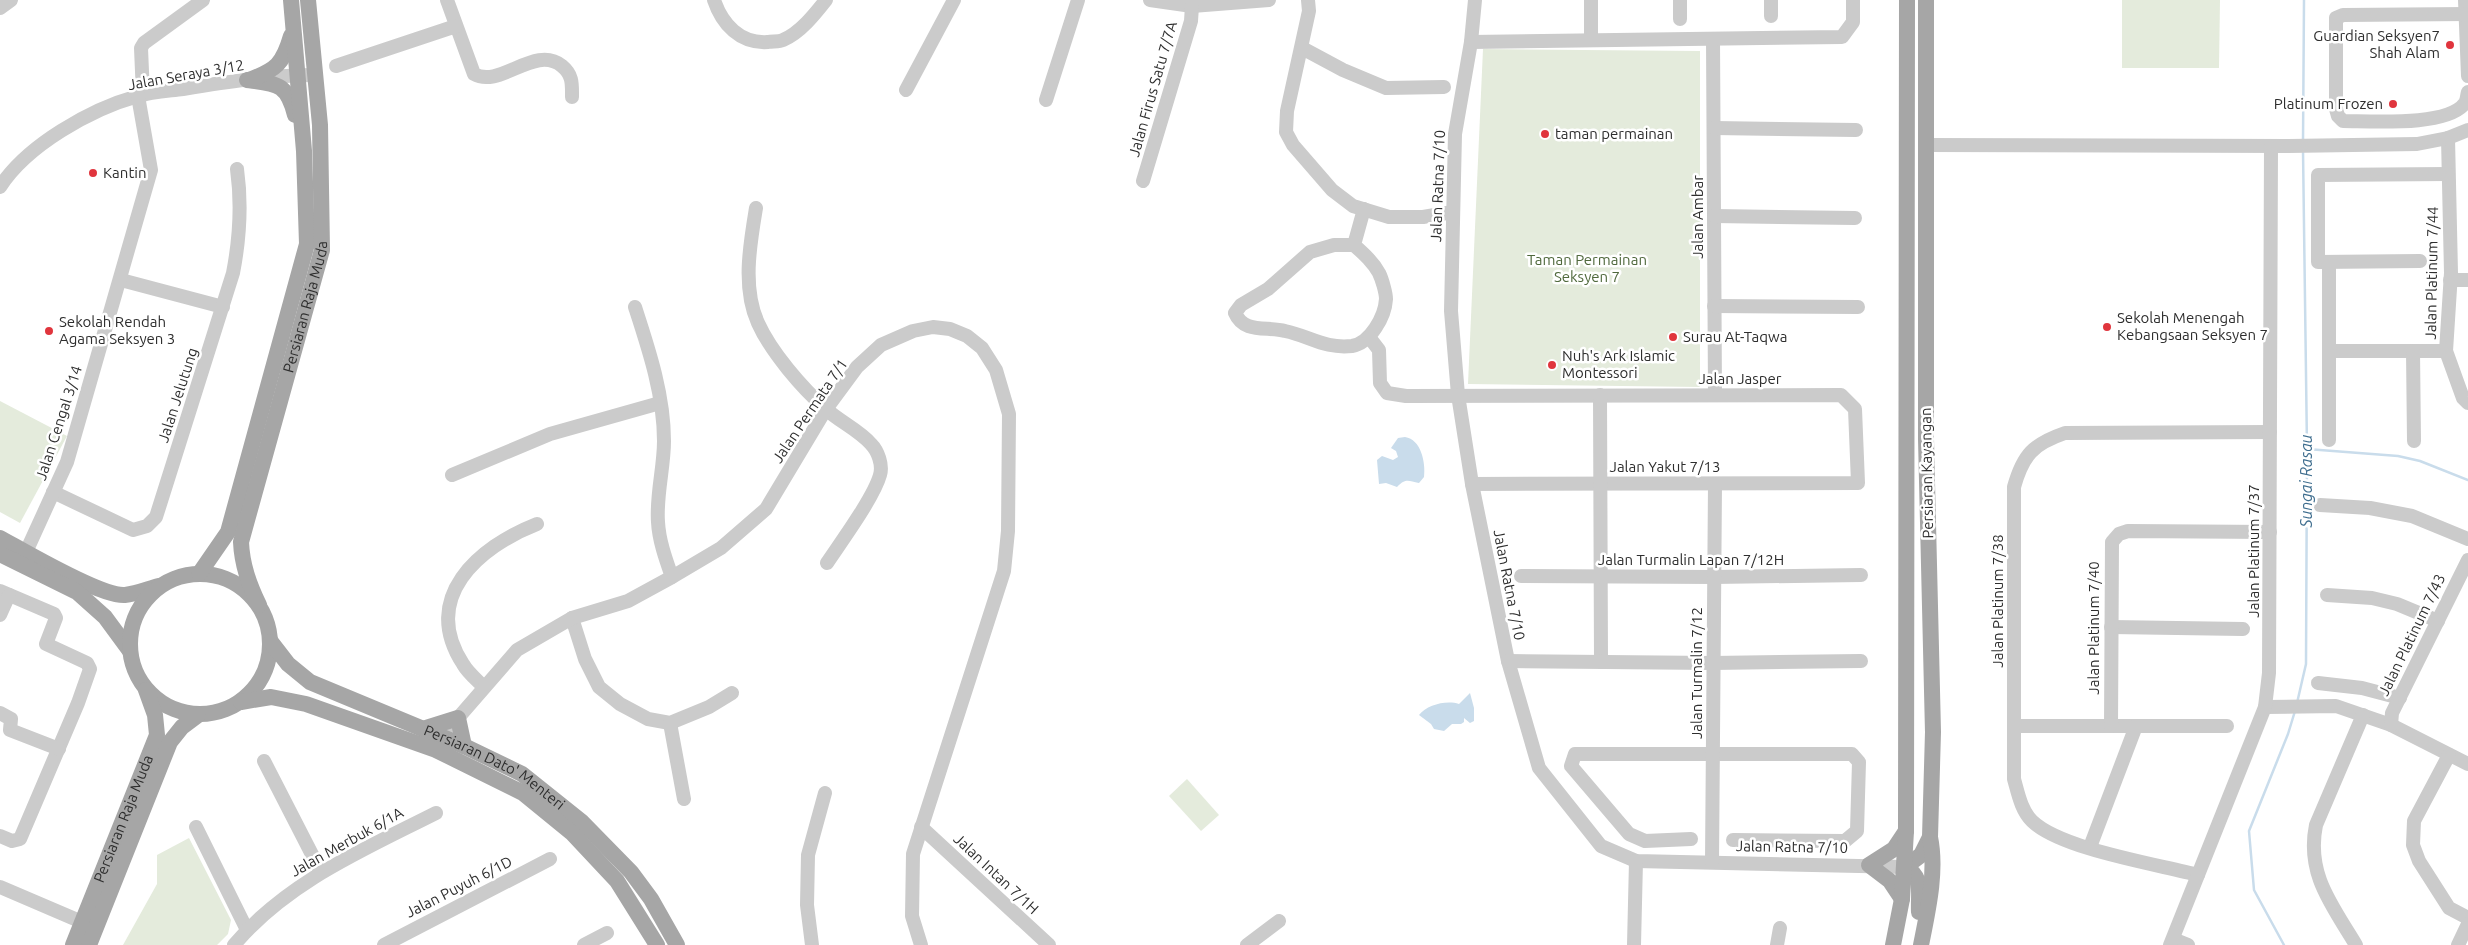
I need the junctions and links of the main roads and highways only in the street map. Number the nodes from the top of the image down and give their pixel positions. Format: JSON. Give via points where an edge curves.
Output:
{"nodes":[{"id":1,"x":291,"y":0,"type":"edge"},
{"id":2,"x":308,"y":0,"type":"edge"},
{"id":3,"x":1907,"y":0,"type":"edge"},
{"id":4,"x":1926,"y":0,"type":"edge"},
{"id":5,"x":294,"y":28,"type":"junction"},
{"id":6,"x":304,"y":151,"type":"junction"},
{"id":7,"x":0,"y":538,"type":"edge"},
{"id":8,"x":0,"y":554,"type":"edge"},
{"id":9,"x":199,"y":574,"type":"junction"},
{"id":10,"x":163,"y":585,"type":"junction"},
{"id":11,"x":259,"y":604,"type":"junction"},
{"id":12,"x":271,"y":642,"type":"junction"},
{"id":13,"x":130,"y":651,"type":"junction"},
{"id":14,"x":146,"y":690,"type":"junction"},
{"id":15,"x":241,"y":702,"type":"junction"},
{"id":16,"x":198,"y":715,"type":"junction"},
{"id":17,"x":423,"y":729,"type":"junction"},
{"id":18,"x":440,"y":744,"type":"junction"},
{"id":19,"x":464,"y":746,"type":"junction"},
{"id":20,"x":1906,"y":831,"type":"junction"},
{"id":21,"x":1930,"y":836,"type":"junction"},
{"id":22,"x":1905,"y":866,"type":"junction"},
{"id":23,"x":1902,"y":899,"type":"junction"},
{"id":24,"x":73,"y":945,"type":"edge"},
{"id":25,"x":89,"y":945,"type":"edge"},
{"id":26,"x":657,"y":945,"type":"edge"},
{"id":27,"x":677,"y":945,"type":"edge"},
{"id":28,"x":1893,"y":945,"type":"edge"},
{"id":29,"x":1920,"y":945,"type":"edge"}],
"edges":[{"from":1,"to":5,"type":"main road","name":"Persiaran Raja Muda"},
{"from":2,"to":11,"type":"main road","name":"Persiaran Raja Muda","via":[[320,125],[322,250],[241,542],[245,574]]},
{"from":3,"to":20,"type":"main road","name":"Persiaran Kayangan"},
{"from":4,"to":21,"type":"main road","name":"Persiaran Kayangan","via":[[1926,449],[1933,732]]},
{"from":5,"to":6,"type":"main road","name":"Persiaran Raja Muda"},
{"from":5,"to":6,"type":"main road","via":[[286,54],[276,67],[247,80],[272,83],[286,91]]},
{"from":6,"to":9,"type":"main road","name":"Persiaran Raja Muda","via":[[307,244],[228,532]]},
{"from":7,"to":10,"type":"main road","via":[[91,585],[124,595]]},
{"from":8,"to":13,"type":"main road","via":[[77,592],[104,617]]},
{"from":9,"to":10,"type":"main road","via":[[180,577]]},
{"from":9,"to":11,"type":"main road","via":[[222,577],[243,588]]},
{"from":10,"to":13,"type":"main road","via":[[144,602],[132,625]]},
{"from":11,"to":12,"type":"main road","via":[[268,623]]},
{"from":12,"to":15,"type":"main road","via":[[268,665],[257,686]]},
{"from":12,"to":17,"type":"main road","name":"Persiaran Dato' Menteri","via":[[288,664],[310,682]]},
{"from":13,"to":14,"type":"main road","via":[[135,672]]},
{"from":14,"to":16,"type":"main road","via":[[170,708]]},
{"from":14,"to":24,"type":"main road","name":"Persiaran Raja Muda","via":[[155,715],[157,735]]},
{"from":15,"to":16,"type":"main road","via":[[220,712]]},
{"from":15,"to":18,"type":"main road","name":"Persiaran Dato' Menteri","via":[[271,697],[306,704]]},
{"from":16,"to":25,"type":"main road","name":"Persiaran Raja Muda","via":[[170,742]]},
{"from":17,"to":18,"type":"main road","name":"Persiaran Dato' Menteri"},
{"from":17,"to":19,"type":"main road","via":[[458,718]]},
{"from":18,"to":19,"type":"main road","name":"Persiaran Dato' Menteri"},
{"from":18,"to":26,"type":"main road","name":"Persiaran Dato' Menteri","via":[[523,793],[572,833],[617,881]]},
{"from":19,"to":27,"type":"main road","name":"Persiaran Dato' Menteri","via":[[522,774],[582,822],[631,872]]},
{"from":20,"to":22,"type":"main road","name":"Persiaran Kayangan"},
{"from":20,"to":23,"type":"main road","via":[[1894,849],[1869,866],[1890,881]]},
{"from":21,"to":22,"type":"main road","via":[[1921,855]]},
{"from":21,"to":29,"type":"main road","name":"Persiaran Kayangan","via":[[1933,852],[1931,886]]},
{"from":22,"to":23,"type":"main road","name":"Persiaran Kayangan"},
{"from":22,"to":29,"type":"main road","via":[[1919,879]]},
{"from":23,"to":28,"type":"main road","name":"Persiaran Kayangan"}]}
